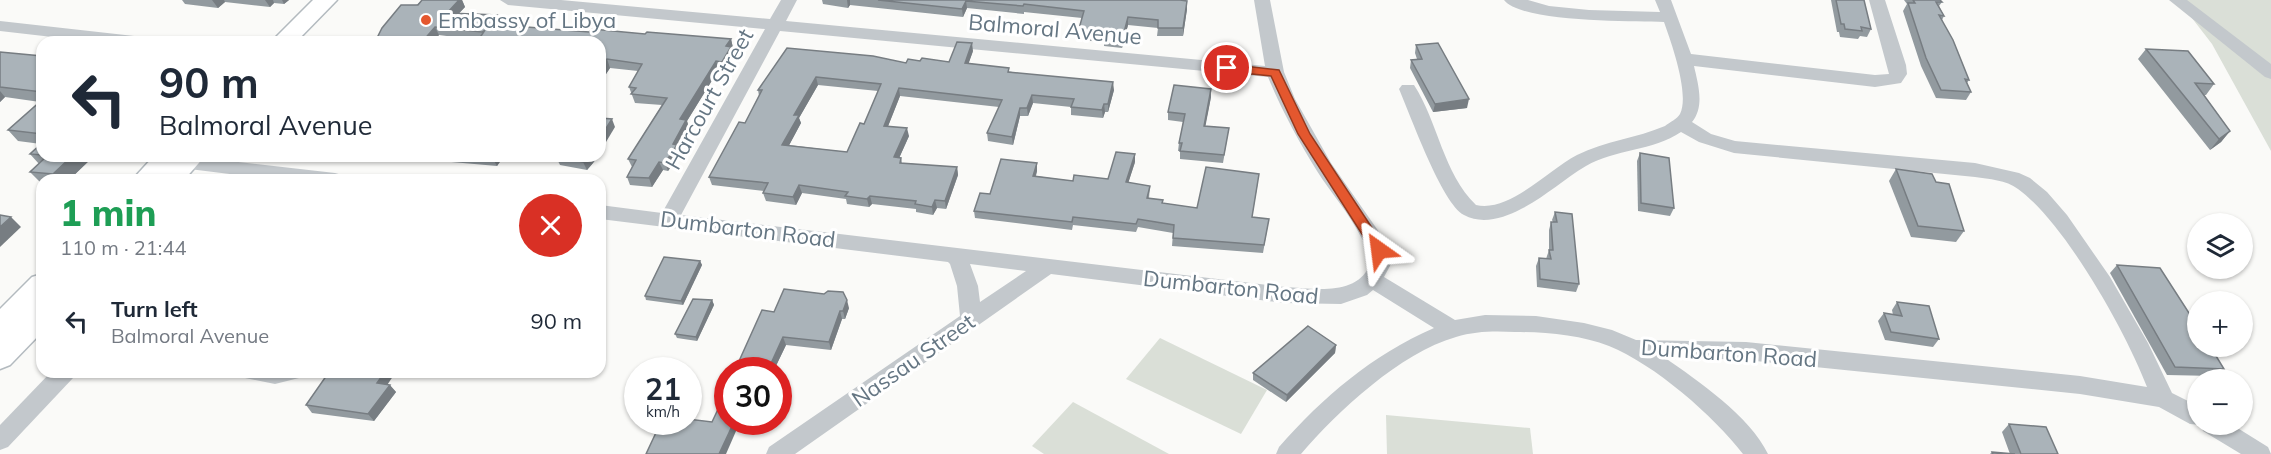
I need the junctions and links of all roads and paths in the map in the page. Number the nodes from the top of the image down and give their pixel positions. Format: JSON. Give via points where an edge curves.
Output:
{"nodes":[{"id":1,"x":326,"y":0,"type":"edge"},
{"id":2,"x":344,"y":0,"type":"edge"},
{"id":3,"x":508,"y":0,"type":"edge"},
{"id":4,"x":789,"y":0,"type":"edge"},
{"id":5,"x":1262,"y":0,"type":"edge"},
{"id":6,"x":1512,"y":0,"type":"edge"},
{"id":7,"x":1876,"y":0,"type":"edge"},
{"id":8,"x":2177,"y":0,"type":"edge"},
{"id":9,"x":1666,"y":8,"type":"edge"},
{"id":10,"x":775,"y":25,"type":"junction"},
{"id":11,"x":0,"y":26,"type":"edge"},
{"id":12,"x":89,"y":36,"type":"edge"},
{"id":13,"x":289,"y":36,"type":"edge"},
{"id":14,"x":309,"y":36,"type":"edge"},
{"id":15,"x":1683,"y":59,"type":"junction"},
{"id":16,"x":1275,"y":72,"type":"junction"},
{"id":17,"x":2271,"y":73,"type":"edge"},
{"id":18,"x":1408,"y":89,"type":"dead end"},
{"id":19,"x":1682,"y":124,"type":"junction"},
{"id":20,"x":176,"y":163,"type":"edge"},
{"id":21,"x":156,"y":174,"type":"edge"},
{"id":22,"x":278,"y":174,"type":"edge"},
{"id":23,"x":606,"y":213,"type":"edge"},
{"id":24,"x":668,"y":220,"type":"junction"},
{"id":25,"x":954,"y":254,"type":"junction"},
{"id":26,"x":1048,"y":266,"type":"junction"},
{"id":27,"x":1372,"y":279,"type":"junction"},
{"id":28,"x":36,"y":291,"type":"edge"},
{"id":29,"x":36,"y":319,"type":"edge"},
{"id":30,"x":970,"y":321,"type":"junction"},
{"id":31,"x":0,"y":327,"type":"edge"},
{"id":32,"x":1452,"y":329,"type":"junction"},
{"id":33,"x":1634,"y":348,"type":"junction"},
{"id":34,"x":0,"y":357,"type":"edge"},
{"id":35,"x":59,"y":378,"type":"edge"},
{"id":36,"x":2163,"y":399,"type":"junction"},
{"id":37,"x":2187,"y":411,"type":"edge"},
{"id":38,"x":2229,"y":435,"type":"edge"},
{"id":39,"x":0,"y":440,"type":"edge"},
{"id":40,"x":777,"y":454,"type":"edge"},
{"id":41,"x":1287,"y":454,"type":"edge"},
{"id":42,"x":1757,"y":454,"type":"edge"},
{"id":43,"x":2260,"y":454,"type":"edge"}],
"edges":[{"from":1,"to":13,"type":"main road"},
{"from":2,"to":14,"type":"main road"},
{"from":3,"to":10,"type":"street","name":"Balmoral Avenue"},
{"from":4,"to":10,"type":"street","name":"Harcourt Street"},
{"from":5,"to":16,"type":"street"},
{"from":6,"to":9,"type":"street","via":[[1572,13]]},
{"from":7,"to":15,"type":"street","via":[[1897,65],[1895,79],[1875,81]]},
{"from":8,"to":17,"type":"street"},
{"from":9,"to":15,"type":"street"},
{"from":10,"to":16,"type":"street","name":"Balmoral Avenue"},
{"from":10,"to":24,"type":"street","name":"Harcourt Street"},
{"from":11,"to":12,"type":"street"},
{"from":15,"to":19,"type":"street","via":[[1692,104]]},
{"from":16,"to":27,"type":"street","via":[[1304,134],[1379,250],[1380,266]]},
{"from":18,"to":19,"type":"street","via":[[1463,206],[1478,213],[1503,209],[1526,199],[1598,152],[1669,132]]},
{"from":19,"to":36,"type":"street","via":[[1705,138],[1734,147],[1965,170],[2023,183],[2054,214],[2089,260],[2149,364]]},
{"from":20,"to":21,"type":"main road"},
{"from":20,"to":22,"type":"street"},
{"from":23,"to":24,"type":"street","name":"Dumbarton Road"},
{"from":24,"to":25,"type":"street","name":"Dumbarton Road"},
{"from":25,"to":26,"type":"street","name":"Dumbarton Road"},
{"from":25,"to":30,"type":"street","via":[[969,291]]},
{"from":26,"to":27,"type":"street","name":"Dumbarton Road","via":[[1317,297],[1341,296]]},
{"from":26,"to":30,"type":"street","name":"Nassau Street"},
{"from":27,"to":32,"type":"street"},
{"from":28,"to":31,"type":"main road"},
{"from":29,"to":34,"type":"main road"},
{"from":30,"to":40,"type":"street","name":"Nassau Street"},
{"from":32,"to":33,"type":"street","name":"Dumbarton Road","via":[[1485,323],[1536,324],[1584,331]]},
{"from":32,"to":41,"type":"street","name":"Dumbarton Road","via":[[1403,351],[1363,380],[1308,428]]},
{"from":33,"to":36,"type":"street","name":"Dumbarton Road","via":[[1746,351],[2002,376]]},
{"from":33,"to":42,"type":"street","via":[[1712,407]]},
{"from":35,"to":39,"type":"street"},
{"from":36,"to":37,"type":"street","name":"Dumbarton Road"},
{"from":38,"to":43,"type":"street"}]}
